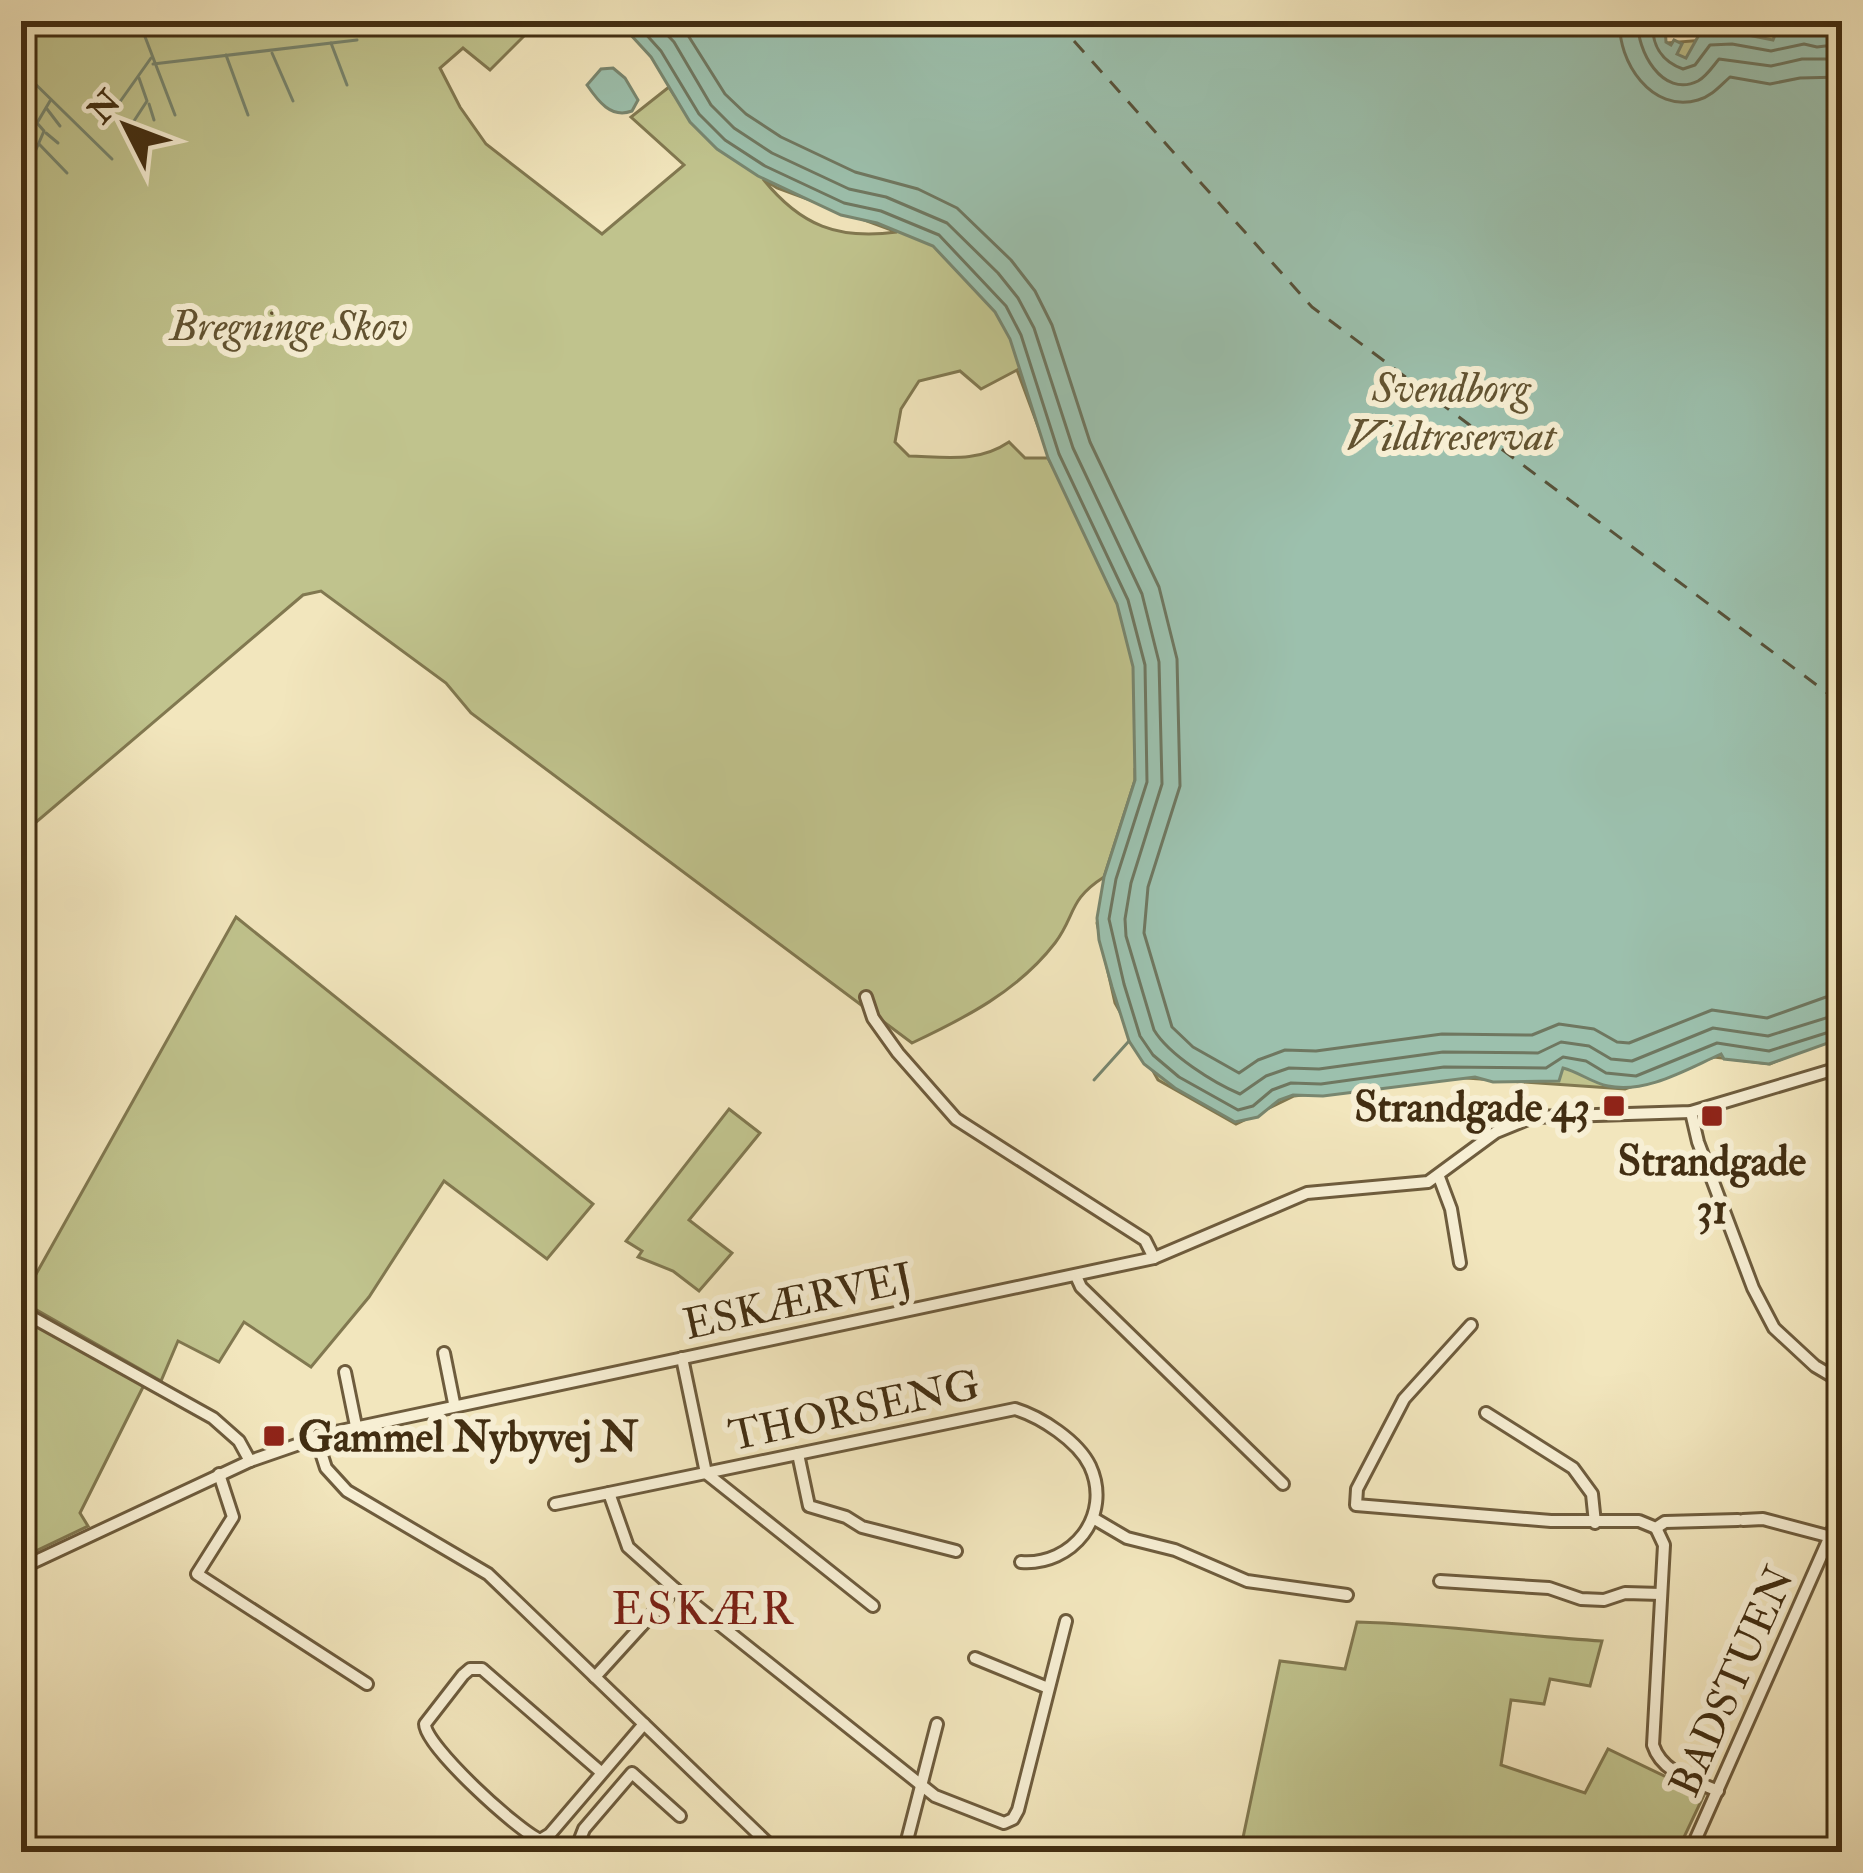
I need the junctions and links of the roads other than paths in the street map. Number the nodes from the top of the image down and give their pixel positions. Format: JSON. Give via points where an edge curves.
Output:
{"nodes":[{"id":1,"x":866,"y":997,"type":"dead end"},
{"id":2,"x":1842,"y":1067,"type":"edge"},
{"id":3,"x":1691,"y":1112,"type":"junction"},
{"id":4,"x":1438,"y":1177,"type":"junction"},
{"id":5,"x":1154,"y":1258,"type":"junction"},
{"id":6,"x":1460,"y":1263,"type":"dead end"},
{"id":7,"x":1076,"y":1276,"type":"junction"},
{"id":8,"x":21,"y":1310,"type":"edge"},
{"id":9,"x":1471,"y":1325,"type":"dead end"},
{"id":10,"x":444,"y":1353,"type":"dead end"},
{"id":11,"x":682,"y":1358,"type":"junction"},
{"id":12,"x":344,"y":1372,"type":"dead end"},
{"id":13,"x":1842,"y":1382,"type":"edge"},
{"id":14,"x":454,"y":1403,"type":"junction"},
{"id":15,"x":1486,"y":1413,"type":"dead end"},
{"id":16,"x":356,"y":1426,"type":"junction"},
{"id":17,"x":316,"y":1437,"type":"junction"},
{"id":18,"x":798,"y":1454,"type":"junction"},
{"id":19,"x":250,"y":1461,"type":"junction"},
{"id":20,"x":706,"y":1473,"type":"junction"},
{"id":21,"x":219,"y":1474,"type":"junction"},
{"id":22,"x":1283,"y":1484,"type":"dead end"},
{"id":23,"x":609,"y":1493,"type":"junction"},
{"id":24,"x":555,"y":1504,"type":"dead end"},
{"id":25,"x":1842,"y":1508,"type":"edge"},
{"id":26,"x":1093,"y":1518,"type":"junction"},
{"id":27,"x":1594,"y":1523,"type":"junction"},
{"id":28,"x":1656,"y":1528,"type":"junction"},
{"id":29,"x":1831,"y":1537,"type":"junction"},
{"id":30,"x":956,"y":1551,"type":"dead end"},
{"id":31,"x":1021,"y":1562,"type":"dead end"},
{"id":32,"x":21,"y":1568,"type":"edge"},
{"id":33,"x":1331,"y":1577,"type":"dead end"},
{"id":34,"x":1440,"y":1581,"type":"dead end"},
{"id":35,"x":675,"y":1589,"type":"junction"},
{"id":36,"x":1329,"y":1593,"type":"junction"},
{"id":37,"x":1661,"y":1594,"type":"junction"},
{"id":38,"x":1347,"y":1595,"type":"dead end"},
{"id":39,"x":873,"y":1606,"type":"dead end"},
{"id":40,"x":1066,"y":1621,"type":"dead end"},
{"id":41,"x":975,"y":1658,"type":"dead end"},
{"id":42,"x":596,"y":1677,"type":"junction"},
{"id":43,"x":367,"y":1684,"type":"dead end"},
{"id":44,"x":1048,"y":1688,"type":"junction"},
{"id":45,"x":644,"y":1724,"type":"junction"},
{"id":46,"x":937,"y":1724,"type":"dead end"},
{"id":47,"x":601,"y":1774,"type":"junction"},
{"id":48,"x":922,"y":1784,"type":"junction"},
{"id":49,"x":618,"y":1789,"type":"junction"},
{"id":50,"x":1718,"y":1792,"type":"junction"},
{"id":51,"x":680,"y":1816,"type":"dead end"},
{"id":52,"x":575,"y":1852,"type":"edge"},
{"id":53,"x":776,"y":1852,"type":"edge"},
{"id":54,"x":904,"y":1852,"type":"edge"},
{"id":55,"x":1690,"y":1852,"type":"edge"}],
"edges":[{"from":1,"to":5,"type":"street","via":[[898,1053],[956,1119],[1144,1240]]},
{"from":2,"to":3,"type":"street"},
{"from":3,"to":4,"type":"street","via":[[1534,1117],[1496,1132]]},
{"from":3,"to":13,"type":"street","via":[[1774,1328]]},
{"from":4,"to":5,"type":"street","name":"ESKÆRVEJ","via":[[1296,1196]]},
{"from":4,"to":6,"type":"street"},
{"from":5,"to":7,"type":"street","name":"ESKÆRVEJ"},
{"from":7,"to":11,"type":"street","name":"ESKÆRVEJ"},
{"from":7,"to":22,"type":"street"},
{"from":8,"to":19,"type":"street","via":[[213,1418]]},
{"from":9,"to":27,"type":"street","name":"BADSTUEN","via":[[1404,1399],[1357,1489],[1357,1505]]},
{"from":10,"to":14,"type":"street"},
{"from":11,"to":14,"type":"street","name":"ESKÆRVEJ"},
{"from":11,"to":20,"type":"street","name":"THORSENG"},
{"from":12,"to":16,"type":"street"},
{"from":14,"to":16,"type":"street","name":"ESKÆRVEJ"},
{"from":15,"to":27,"type":"street","via":[[1573,1468],[1592,1494]]},
{"from":16,"to":17,"type":"street","name":"ESKÆRVEJ"},
{"from":17,"to":19,"type":"street","name":"ESKÆRVEJ"},
{"from":17,"to":42,"type":"street","via":[[326,1468],[347,1490],[475,1564]]},
{"from":18,"to":20,"type":"street","name":"THORSENG"},
{"from":18,"to":26,"type":"street","name":"THORSENG","via":[[1015,1409],[1087,1461],[1096,1483]]},
{"from":18,"to":30,"type":"street","via":[[809,1506]]},
{"from":19,"to":21,"type":"street","name":"ESKÆRVEJ"},
{"from":20,"to":23,"type":"street","name":"THORSENG"},
{"from":20,"to":39,"type":"street"},
{"from":21,"to":32,"type":"street","name":"ESKÆRVEJ"},
{"from":21,"to":43,"type":"street","via":[[233,1517],[197,1574]]},
{"from":23,"to":24,"type":"street","name":"THORSENG"},
{"from":23,"to":35,"type":"street","via":[[628,1546]]},
{"from":25,"to":29,"type":"street","name":"BADSTUEN"},
{"from":26,"to":31,"type":"street","via":[[1064,1553]]},
{"from":26,"to":36,"type":"street","via":[[1247,1581]]},
{"from":27,"to":28,"type":"street","name":"BADSTUEN"},
{"from":28,"to":29,"type":"street","name":"BADSTUEN","via":[[1763,1519]]},
{"from":28,"to":37,"type":"street","via":[[1664,1545]]},
{"from":29,"to":50,"type":"street","name":"BADSTUEN"},
{"from":33,"to":36,"type":"street"},
{"from":34,"to":37,"type":"street","via":[[1550,1588],[1581,1599]]},
{"from":35,"to":42,"type":"street"},
{"from":35,"to":48,"type":"street"},
{"from":36,"to":38,"type":"street"},
{"from":37,"to":50,"type":"street","via":[[1653,1744],[1667,1768]]},
{"from":40,"to":44,"type":"street"},
{"from":41,"to":44,"type":"street"},
{"from":42,"to":45,"type":"street"},
{"from":44,"to":48,"type":"street","via":[[1013,1820],[994,1822]]},
{"from":45,"to":47,"type":"street"},
{"from":45,"to":53,"type":"street"},
{"from":46,"to":48,"type":"street"},
{"from":47,"to":47,"type":"street","via":[[538,1840],[456,1770],[426,1737],[425,1724],[463,1675],[482,1670]]},
{"from":47,"to":49,"type":"street"},
{"from":48,"to":54,"type":"street"},
{"from":49,"to":51,"type":"street","via":[[632,1773]]},
{"from":49,"to":52,"type":"street"},
{"from":50,"to":55,"type":"street","name":"BADSTUEN"}]}
